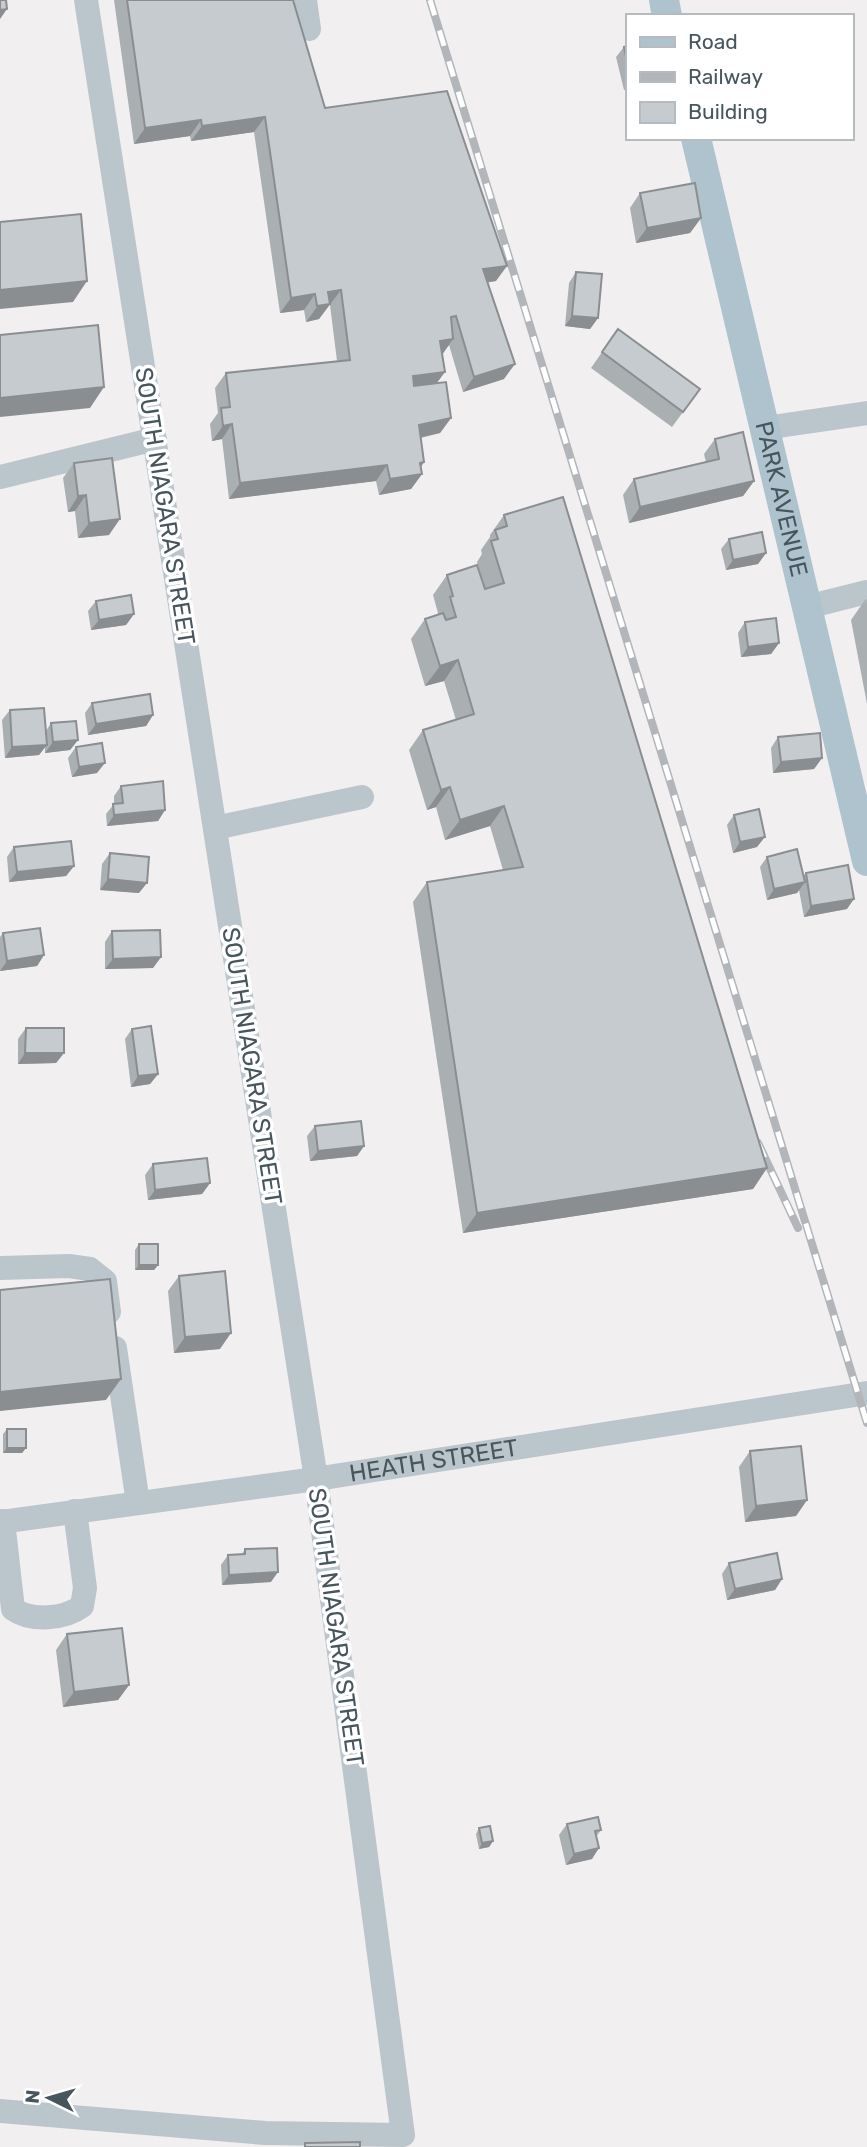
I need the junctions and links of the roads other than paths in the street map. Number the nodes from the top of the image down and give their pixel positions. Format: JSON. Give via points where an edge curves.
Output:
{"nodes":[{"id":1,"x":86,"y":0,"type":"edge"},
{"id":2,"x":305,"y":0,"type":"edge"},
{"id":3,"x":309,"y":29,"type":"dead end"},
{"id":4,"x":696,"y":140,"type":"edge"},
{"id":5,"x":867,"y":413,"type":"edge"},
{"id":6,"x":765,"y":428,"type":"junction"},
{"id":7,"x":155,"y":439,"type":"junction"},
{"id":8,"x":0,"y":477,"type":"edge"},
{"id":9,"x":867,"y":592,"type":"edge"},
{"id":10,"x":807,"y":607,"type":"junction"},
{"id":11,"x":362,"y":797,"type":"dead end"},
{"id":12,"x":215,"y":828,"type":"junction"},
{"id":13,"x":865,"y":843,"type":"edge"},
{"id":14,"x":0,"y":1268,"type":"edge"},
{"id":15,"x":867,"y":1393,"type":"edge"},
{"id":16,"x":316,"y":1479,"type":"junction"},
{"id":17,"x":138,"y":1503,"type":"junction"},
{"id":18,"x":75,"y":1511,"type":"junction"},
{"id":19,"x":1,"y":1521,"type":"edge"},
{"id":20,"x":0,"y":2111,"type":"edge"}],
"edges":[{"from":1,"to":7,"type":"street","name":"SOUTH NIAGARA STREET"},
{"from":2,"to":3,"type":"street"},
{"from":4,"to":6,"type":"main road","name":"PARK AVENUE"},
{"from":5,"to":6,"type":"street"},
{"from":6,"to":10,"type":"main road","name":"PARK AVENUE"},
{"from":7,"to":8,"type":"street"},
{"from":7,"to":12,"type":"street","name":"SOUTH NIAGARA STREET"},
{"from":9,"to":10,"type":"street"},
{"from":10,"to":13,"type":"main road","name":"PARK AVENUE"},
{"from":11,"to":12,"type":"street"},
{"from":12,"to":16,"type":"street","name":"SOUTH NIAGARA STREET"},
{"from":14,"to":17,"type":"street","via":[[69,1266],[90,1269],[105,1281]]},
{"from":15,"to":16,"type":"street","name":"HEATH STREET"},
{"from":16,"to":17,"type":"street","name":"HEATH STREET"},
{"from":16,"to":20,"type":"street","name":"SOUTH NIAGARA STREET","via":[[403,2135],[265,2133]]},
{"from":17,"to":18,"type":"street","name":"HEATH STREET"},
{"from":18,"to":19,"type":"street","name":"HEATH STREET"},
{"from":18,"to":19,"type":"street","via":[[85,1588],[82,1606],[74,1612],[36,1618],[13,1609]]}]}
